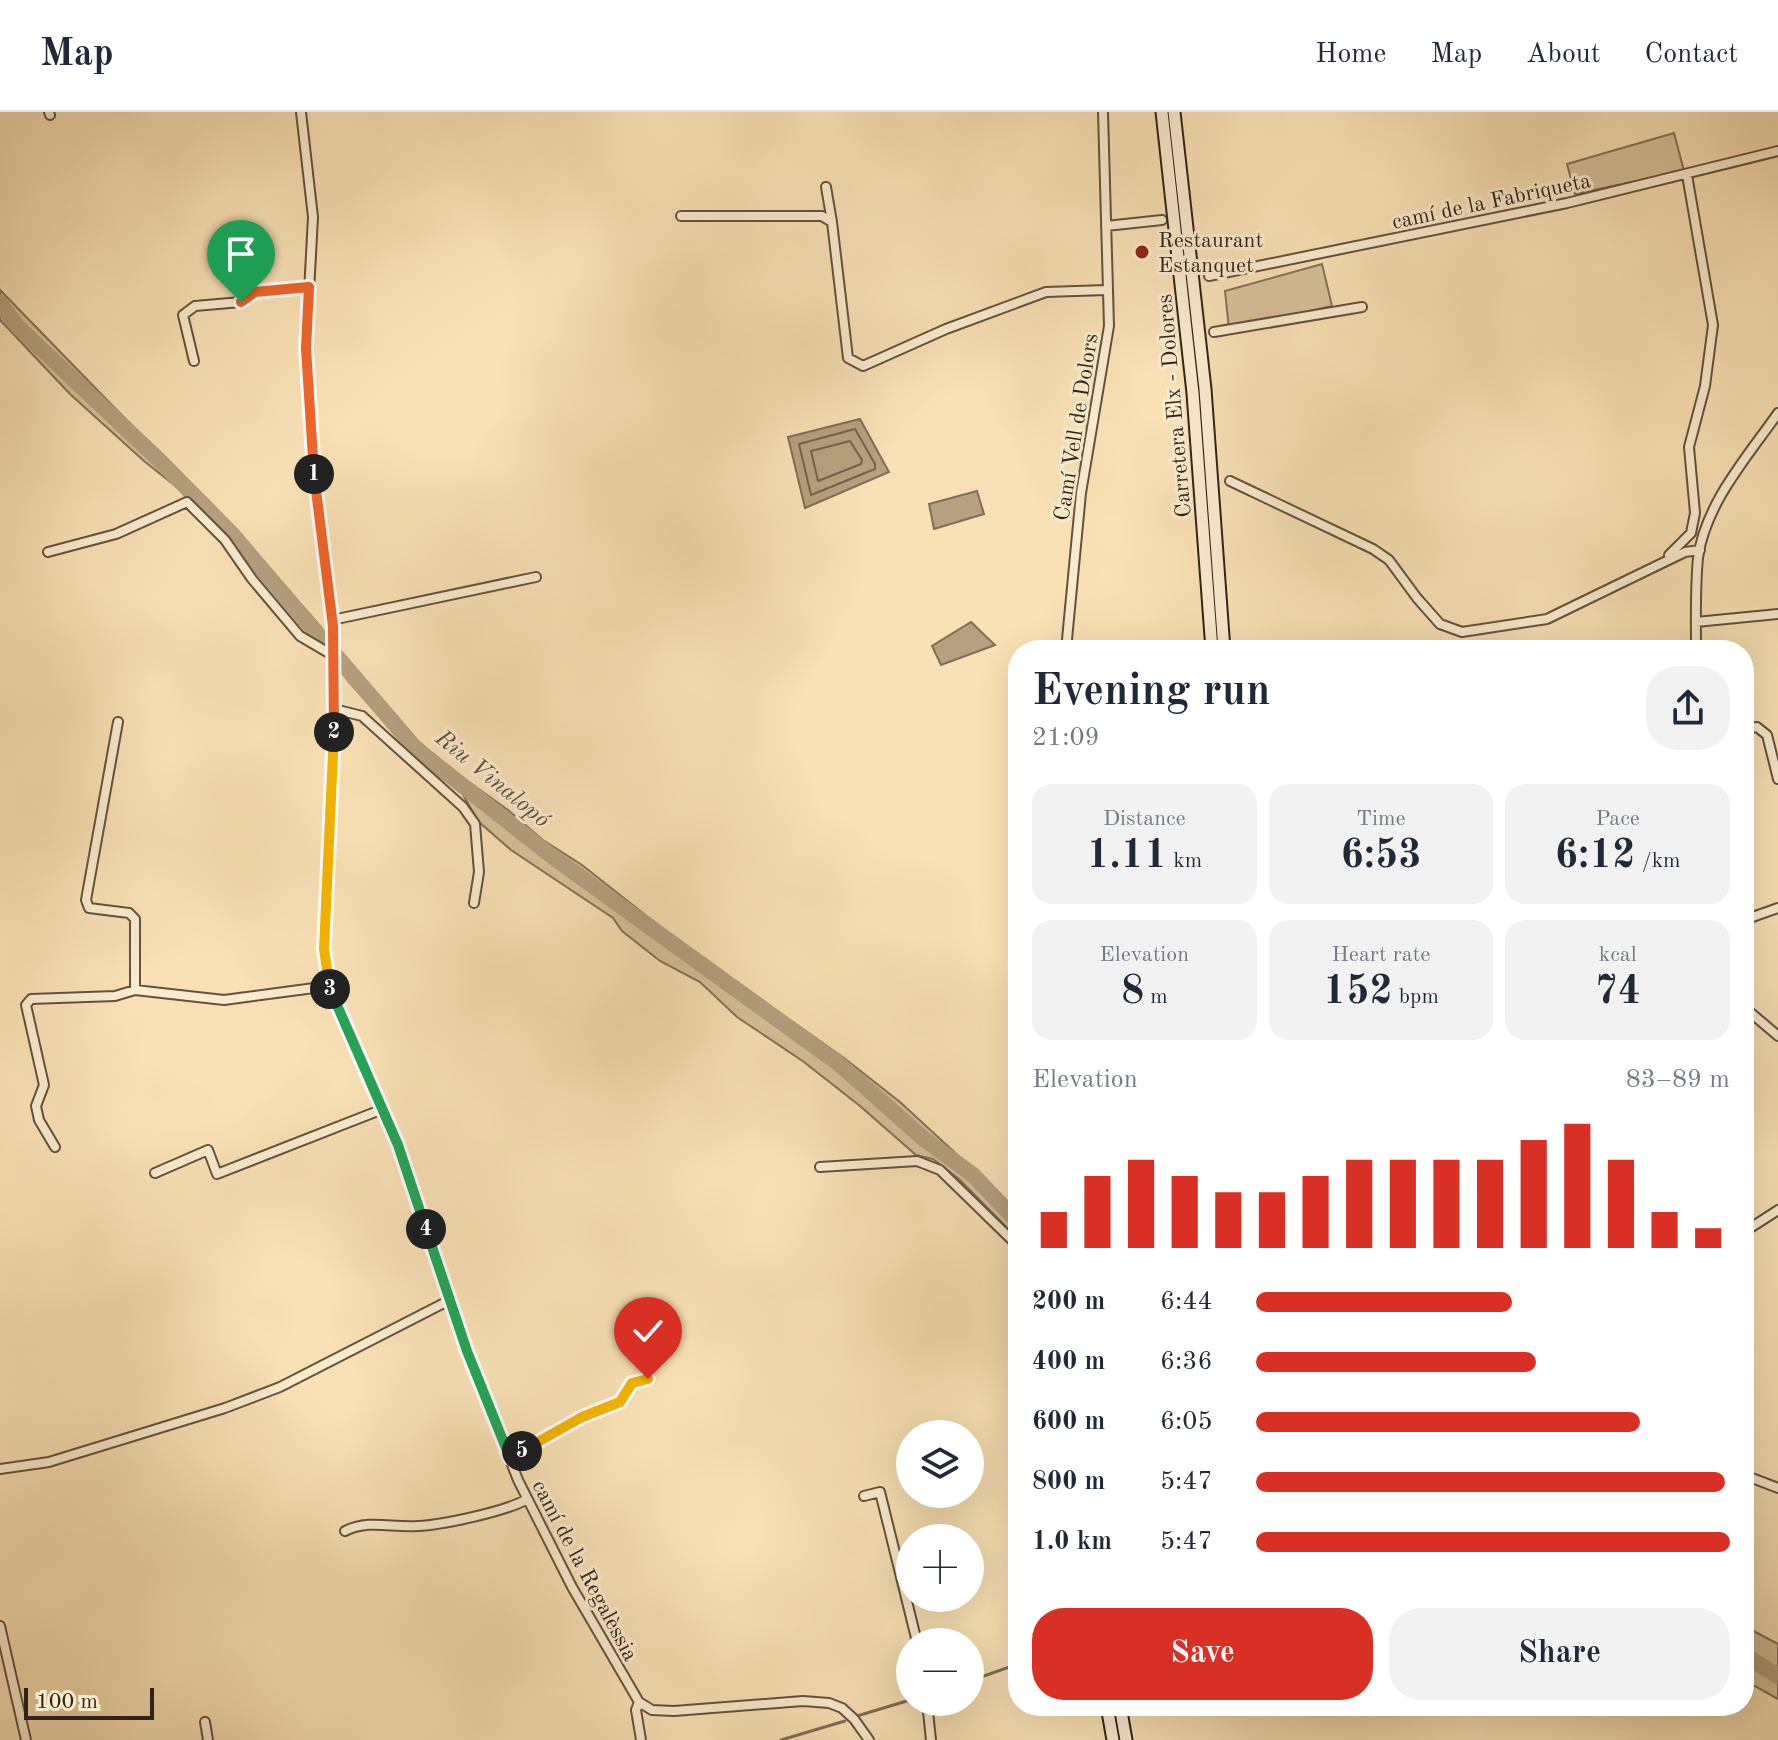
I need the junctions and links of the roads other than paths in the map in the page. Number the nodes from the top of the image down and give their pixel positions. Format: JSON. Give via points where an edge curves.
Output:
{"nodes":[{"id":1,"x":301,"y":112,"type":"edge"},
{"id":2,"x":1103,"y":112,"type":"edge"},
{"id":3,"x":1162,"y":112,"type":"edge"},
{"id":4,"x":1174,"y":112,"type":"edge"},
{"id":5,"x":1778,"y":151,"type":"edge"},
{"id":6,"x":1687,"y":175,"type":"junction"},
{"id":7,"x":826,"y":187,"type":"dead end"},
{"id":8,"x":681,"y":216,"type":"dead end"},
{"id":9,"x":1162,"y":220,"type":"dead end"},
{"id":10,"x":832,"y":222,"type":"junction"},
{"id":11,"x":1106,"y":226,"type":"junction"},
{"id":12,"x":1209,"y":276,"type":"dead end"},
{"id":13,"x":309,"y":287,"type":"junction"},
{"id":14,"x":1106,"y":290,"type":"junction"},
{"id":15,"x":1362,"y":307,"type":"dead end"},
{"id":16,"x":1214,"y":332,"type":"dead end"},
{"id":17,"x":194,"y":361,"type":"dead end"},
{"id":18,"x":1778,"y":413,"type":"edge"},
{"id":19,"x":1230,"y":481,"type":"dead end"},
{"id":20,"x":1700,"y":550,"type":"junction"},
{"id":21,"x":48,"y":552,"type":"dead end"},
{"id":22,"x":1652,"y":568,"type":"junction"},
{"id":23,"x":536,"y":577,"type":"dead end"},
{"id":24,"x":1778,"y":614,"type":"edge"},
{"id":25,"x":1696,"y":622,"type":"junction"},
{"id":26,"x":333,"y":623,"type":"junction"},
{"id":27,"x":1067,"y":640,"type":"edge"},
{"id":28,"x":1211,"y":640,"type":"edge"},
{"id":29,"x":1223,"y":640,"type":"edge"},
{"id":30,"x":1696,"y":640,"type":"edge"},
{"id":31,"x":334,"y":659,"type":"junction"},
{"id":32,"x":334,"y":709,"type":"junction"},
{"id":33,"x":118,"y":722,"type":"dead end"},
{"id":34,"x":1754,"y":727,"type":"edge"},
{"id":35,"x":1778,"y":779,"type":"edge"},
{"id":36,"x":474,"y":903,"type":"dead end"},
{"id":37,"x":1778,"y":908,"type":"edge"},
{"id":38,"x":1754,"y":916,"type":"edge"},
{"id":39,"x":329,"y":986,"type":"junction"},
{"id":40,"x":135,"y":990,"type":"junction"},
{"id":41,"x":1754,"y":1016,"type":"edge"},
{"id":42,"x":1778,"y":1036,"type":"edge"},
{"id":43,"x":383,"y":1109,"type":"junction"},
{"id":44,"x":55,"y":1147,"type":"dead end"},
{"id":45,"x":820,"y":1167,"type":"dead end"},
{"id":46,"x":155,"y":1173,"type":"dead end"},
{"id":47,"x":1778,"y":1210,"type":"edge"},
{"id":48,"x":1754,"y":1226,"type":"edge"},
{"id":49,"x":1008,"y":1236,"type":"edge"},
{"id":50,"x":450,"y":1300,"type":"junction"},
{"id":51,"x":648,"y":1379,"type":"dead end"},
{"id":52,"x":510,"y":1458,"type":"junction"},
{"id":53,"x":0,"y":1469,"type":"edge"},
{"id":54,"x":1754,"y":1479,"type":"edge"},
{"id":55,"x":1778,"y":1488,"type":"edge"},
{"id":56,"x":864,"y":1496,"type":"dead end"},
{"id":57,"x":527,"y":1499,"type":"junction"},
{"id":58,"x":345,"y":1531,"type":"dead end"},
{"id":59,"x":0,"y":1626,"type":"edge"},
{"id":60,"x":914,"y":1628,"type":"edge"},
{"id":61,"x":639,"y":1702,"type":"junction"},
{"id":62,"x":928,"y":1716,"type":"edge"},
{"id":63,"x":1109,"y":1716,"type":"edge"},
{"id":64,"x":1122,"y":1716,"type":"edge"},
{"id":65,"x":205,"y":1722,"type":"dead end"},
{"id":66,"x":26,"y":1740,"type":"edge"},
{"id":67,"x":208,"y":1740,"type":"edge"},
{"id":68,"x":641,"y":1740,"type":"edge"},
{"id":69,"x":869,"y":1740,"type":"edge"},
{"id":70,"x":931,"y":1740,"type":"edge"},
{"id":71,"x":1113,"y":1740,"type":"edge"},
{"id":72,"x":1126,"y":1740,"type":"edge"}],
"edges":[{"from":1,"to":13,"type":"street","name":"camí de la Regalèssia","via":[[313,217]]},
{"from":2,"to":11,"type":"street","name":"Camí Vell de Dolors"},
{"from":3,"to":28,"type":"main road","name":"Carretera Elx - Dolores","via":[[1193,393]]},
{"from":4,"to":29,"type":"main road","name":"Carretera Elx - Dolores","via":[[1205,389]]},
{"from":5,"to":6,"type":"street","name":"camí de la Fabriqueta"},
{"from":6,"to":12,"type":"street","name":"camí de la Fabriqueta"},
{"from":6,"to":22,"type":"street","via":[[1713,325],[1689,447],[1695,513],[1691,533]]},
{"from":7,"to":10,"type":"street"},
{"from":8,"to":10,"type":"street","via":[[822,216]]},
{"from":9,"to":11,"type":"street"},
{"from":10,"to":14,"type":"street","via":[[848,358],[863,366],[1046,292]]},
{"from":11,"to":14,"type":"street","name":"Camí Vell de Dolors"},
{"from":13,"to":17,"type":"street","via":[[195,306],[183,315]]},
{"from":13,"to":26,"type":"street","name":"camí de la Regalèssia","via":[[306,348],[314,481]]},
{"from":14,"to":27,"type":"street","name":"Camí Vell de Dolors","via":[[1109,326],[1083,479]]},
{"from":15,"to":16,"type":"street"},
{"from":18,"to":20,"type":"street","via":[[1732,477]]},
{"from":19,"to":22,"type":"street","via":[[1373,549],[1389,560],[1440,624],[1462,632],[1547,619]]},
{"from":20,"to":22,"type":"street"},
{"from":20,"to":25,"type":"street"},
{"from":21,"to":31,"type":"street","via":[[116,534],[187,502],[225,540],[300,636]]},
{"from":23,"to":26,"type":"street"},
{"from":24,"to":25,"type":"street"},
{"from":25,"to":30,"type":"street"},
{"from":26,"to":31,"type":"street","name":"camí de la Regalèssia"},
{"from":31,"to":32,"type":"street","name":"camí de la Regalèssia"},
{"from":32,"to":36,"type":"street","via":[[362,716],[463,807],[475,824],[479,872]]},
{"from":32,"to":39,"type":"street","name":"camí de la Regalèssia","via":[[324,933]]},
{"from":33,"to":40,"type":"street","via":[[86,900],[89,908],[129,913],[135,919]]},
{"from":34,"to":35,"type":"street","via":[[1767,735]]},
{"from":37,"to":38,"type":"street"},
{"from":39,"to":40,"type":"street","via":[[224,1000]]},
{"from":39,"to":43,"type":"street","name":"camí de la Regalèssia"},
{"from":40,"to":44,"type":"street","via":[[115,996],[31,999],[26,1005],[44,1085],[36,1106]]},
{"from":41,"to":42,"type":"street"},
{"from":43,"to":46,"type":"street","via":[[217,1174],[208,1150]]},
{"from":43,"to":50,"type":"street","name":"camí de la Regalèssia"},
{"from":45,"to":49,"type":"street","via":[[917,1161],[940,1170]]},
{"from":47,"to":48,"type":"street"},
{"from":50,"to":52,"type":"street","name":"camí de la Regalèssia"},
{"from":50,"to":53,"type":"street","via":[[280,1387],[225,1408],[49,1462]]},
{"from":51,"to":52,"type":"street","via":[[632,1383],[620,1402]]},
{"from":52,"to":57,"type":"street","name":"camí de la Regalèssia"},
{"from":54,"to":55,"type":"street"},
{"from":56,"to":60,"type":"street","via":[[880,1492]]},
{"from":57,"to":58,"type":"street","via":[[509,1508],[419,1526],[360,1523]]},
{"from":57,"to":61,"type":"street","name":"camí de la Regalèssia"},
{"from":59,"to":66,"type":"street"},
{"from":61,"to":68,"type":"street"},
{"from":61,"to":69,"type":"street","via":[[652,1710],[674,1711],[829,1703],[854,1719]]},
{"from":62,"to":70,"type":"street"},
{"from":63,"to":71,"type":"main road"},
{"from":64,"to":72,"type":"main road"},
{"from":65,"to":67,"type":"street"}]}
